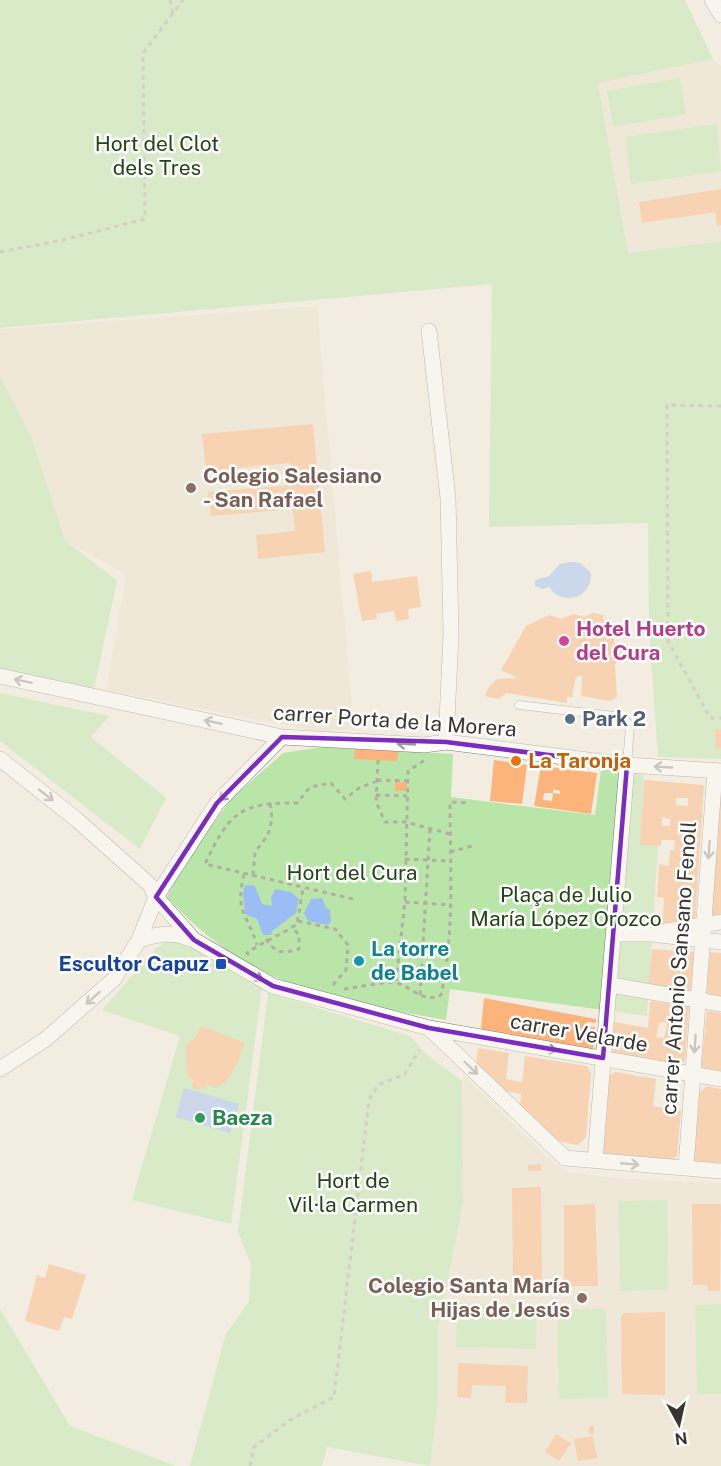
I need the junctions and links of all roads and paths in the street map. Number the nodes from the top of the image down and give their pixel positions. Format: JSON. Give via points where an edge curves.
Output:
{"nodes":[{"id":1,"x":170,"y":0,"type":"edge"},
{"id":2,"x":183,"y":0,"type":"edge"},
{"id":3,"x":712,"y":0,"type":"edge"},
{"id":4,"x":173,"y":14,"type":"junction"},
{"id":5,"x":721,"y":15,"type":"edge"},
{"id":6,"x":0,"y":252,"type":"edge"},
{"id":7,"x":429,"y":331,"type":"dead end"},
{"id":8,"x":721,"y":406,"type":"edge"},
{"id":9,"x":0,"y":676,"type":"edge"},
{"id":10,"x":519,"y":705,"type":"dead end"},
{"id":11,"x":721,"y":718,"type":"edge"},
{"id":12,"x":282,"y":737,"type":"junction"},
{"id":13,"x":446,"y":741,"type":"junction"},
{"id":14,"x":427,"y":744,"type":"junction"},
{"id":15,"x":0,"y":759,"type":"edge"},
{"id":16,"x":378,"y":760,"type":"dead end"},
{"id":17,"x":627,"y":765,"type":"junction"},
{"id":18,"x":718,"y":771,"type":"edge"},
{"id":19,"x":377,"y":780,"type":"junction"},
{"id":20,"x":408,"y":781,"type":"junction"},
{"id":21,"x":376,"y":795,"type":"junction"},
{"id":22,"x":407,"y":796,"type":"junction"},
{"id":23,"x":270,"y":802,"type":"junction"},
{"id":24,"x":468,"y":803,"type":"dead end"},
{"id":25,"x":406,"y":822,"type":"junction"},
{"id":26,"x":430,"y":828,"type":"junction"},
{"id":27,"x":450,"y":834,"type":"junction"},
{"id":28,"x":472,"y":846,"type":"dead end"},
{"id":29,"x":450,"y":852,"type":"junction"},
{"id":30,"x":405,"y":859,"type":"junction"},
{"id":31,"x":428,"y":860,"type":"junction"},
{"id":32,"x":450,"y":861,"type":"junction"},
{"id":33,"x":244,"y":873,"type":"junction"},
{"id":34,"x":253,"y":875,"type":"junction"},
{"id":35,"x":303,"y":887,"type":"junction"},
{"id":36,"x":156,"y":897,"type":"junction"},
{"id":37,"x":353,"y":899,"type":"dead end"},
{"id":38,"x":405,"y":902,"type":"junction"},
{"id":39,"x":426,"y":904,"type":"junction"},
{"id":40,"x":452,"y":905,"type":"junction"},
{"id":41,"x":298,"y":921,"type":"junction"},
{"id":42,"x":721,"y":922,"type":"edge"},
{"id":43,"x":704,"y":924,"type":"junction"},
{"id":44,"x":292,"y":927,"type":"junction"},
{"id":45,"x":615,"y":934,"type":"junction"},
{"id":46,"x":651,"y":934,"type":"junction"},
{"id":47,"x":266,"y":939,"type":"junction"},
{"id":48,"x":139,"y":940,"type":"junction"},
{"id":49,"x":194,"y":940,"type":"junction"},
{"id":50,"x":702,"y":941,"type":"junction"},
{"id":51,"x":721,"y":942,"type":"edge"},
{"id":52,"x":257,"y":945,"type":"junction"},
{"id":53,"x":252,"y":959,"type":"dead end"},
{"id":54,"x":396,"y":982,"type":"junction"},
{"id":55,"x":611,"y":985,"type":"junction"},
{"id":56,"x":420,"y":995,"type":"junction"},
{"id":57,"x":698,"y":1000,"type":"junction"},
{"id":58,"x":721,"y":1004,"type":"edge"},
{"id":59,"x":429,"y":1028,"type":"junction"},
{"id":60,"x":419,"y":1050,"type":"dead end"},
{"id":61,"x":603,"y":1058,"type":"junction"},
{"id":62,"x":0,"y":1069,"type":"edge"},
{"id":63,"x":693,"y":1074,"type":"junction"},
{"id":64,"x":721,"y":1079,"type":"edge"},
{"id":65,"x":595,"y":1161,"type":"junction"},
{"id":66,"x":686,"y":1168,"type":"junction"},
{"id":67,"x":721,"y":1171,"type":"edge"},
{"id":68,"x":250,"y":1466,"type":"edge"}],
"edges":[{"from":1,"to":4,"type":"path"},
{"from":2,"to":4,"type":"path"},
{"from":3,"to":5,"type":"street"},
{"from":4,"to":6,"type":"path","via":[[143,53],[145,219]]},
{"from":7,"to":13,"type":"street","via":[[448,498],[451,634]]},
{"from":8,"to":11,"type":"path","via":[[668,405],[668,641],[710,718]]},
{"from":12,"to":9,"type":"street","name":"carrer Porta de la Morera","one_way":true},
{"from":10,"to":17,"type":"lane","via":[[622,717],[630,725]]},
{"from":14,"to":12,"type":"street","name":"carrer Porta de la Morera","one_way":true},
{"from":12,"to":36,"type":"street","one_way":true,"via":[[217,803]]},
{"from":13,"to":14,"type":"street","name":"carrer Porta de la Morera"},
{"from":13,"to":17,"type":"street","name":"carrer Porta de la Morera"},
{"from":14,"to":20,"type":"path","via":[[426,760],[408,771]]},
{"from":15,"to":36,"type":"street","one_way":true,"via":[[76,819],[150,885]]},
{"from":16,"to":19,"type":"path"},
{"from":18,"to":17,"type":"street","name":"carrer Porta de la Morera","one_way":true},
{"from":17,"to":45,"type":"street"},
{"from":18,"to":43,"type":"street","name":"carrer Antonio Sansano Fenoll","one_way":true},
{"from":19,"to":20,"type":"path"},
{"from":19,"to":21,"type":"path"},
{"from":19,"to":23,"type":"path","via":[[345,799],[331,783],[310,787],[297,803]]},
{"from":20,"to":22,"type":"path"},
{"from":21,"to":22,"type":"path"},
{"from":21,"to":25,"type":"path","via":[[385,822]]},
{"from":22,"to":25,"type":"path"},
{"from":23,"to":33,"type":"path","via":[[242,810],[219,833],[205,864]]},
{"from":23,"to":34,"type":"path","via":[[272,819],[268,836],[255,852]]},
{"from":24,"to":27,"type":"path","via":[[450,802]]},
{"from":25,"to":26,"type":"path"},
{"from":25,"to":30,"type":"path"},
{"from":26,"to":27,"type":"path"},
{"from":26,"to":31,"type":"path"},
{"from":27,"to":29,"type":"path"},
{"from":28,"to":29,"type":"path"},
{"from":29,"to":32,"type":"path"},
{"from":30,"to":31,"type":"path"},
{"from":30,"to":38,"type":"path"},
{"from":31,"to":32,"type":"path"},
{"from":31,"to":39,"type":"path"},
{"from":32,"to":40,"type":"path"},
{"from":33,"to":34,"type":"path"},
{"from":33,"to":52,"type":"path","via":[[239,894],[241,913]]},
{"from":34,"to":35,"type":"path"},
{"from":35,"to":37,"type":"path"},
{"from":35,"to":41,"type":"path"},
{"from":36,"to":48,"type":"street"},
{"from":36,"to":49,"type":"street"},
{"from":38,"to":39,"type":"path"},
{"from":38,"to":54,"type":"path"},
{"from":39,"to":40,"type":"path"},
{"from":39,"to":56,"type":"path"},
{"from":40,"to":56,"type":"path","via":[[441,995]]},
{"from":41,"to":44,"type":"path"},
{"from":41,"to":54,"type":"path","via":[[335,929],[348,945],[346,970],[329,990]]},
{"from":42,"to":43,"type":"street"},
{"from":43,"to":46,"type":"street"},
{"from":43,"to":50,"type":"street","name":"carrer Antonio Sansano Fenoll"},
{"from":44,"to":47,"type":"path"},
{"from":44,"to":47,"type":"path","via":[[299,935],[299,949],[284,954],[275,951]]},
{"from":45,"to":46,"type":"street"},
{"from":45,"to":55,"type":"street"},
{"from":46,"to":50,"type":"street"},
{"from":47,"to":52,"type":"path"},
{"from":48,"to":49,"type":"street","via":[[178,933]]},
{"from":48,"to":62,"type":"street","one_way":true,"via":[[114,979],[46,1039]]},
{"from":49,"to":59,"type":"street","name":"carrer Velarde","one_way":true,"via":[[273,986]]},
{"from":50,"to":51,"type":"street"},
{"from":50,"to":57,"type":"street","name":"carrer Antonio Sansano Fenoll"},
{"from":52,"to":53,"type":"path","via":[[247,953]]},
{"from":54,"to":56,"type":"path"},
{"from":55,"to":57,"type":"street"},
{"from":55,"to":61,"type":"street"},
{"from":57,"to":58,"type":"street"},
{"from":57,"to":63,"type":"street","name":"carrer Antonio Sansano Fenoll","one_way":true},
{"from":59,"to":61,"type":"street","name":"carrer Velarde","one_way":true},
{"from":59,"to":65,"type":"street","one_way":true,"via":[[565,1158]]},
{"from":60,"to":68,"type":"path","via":[[405,1074],[378,1085],[369,1100],[334,1397],[290,1420],[254,1447]]},
{"from":61,"to":63,"type":"street","name":"carrer Velarde"},
{"from":61,"to":65,"type":"street"},
{"from":63,"to":64,"type":"street","name":"carrer Velarde"},
{"from":63,"to":66,"type":"street","name":"carrer Antonio Sansano Fenoll"},
{"from":65,"to":66,"type":"street","one_way":true},
{"from":66,"to":67,"type":"street"}]}
